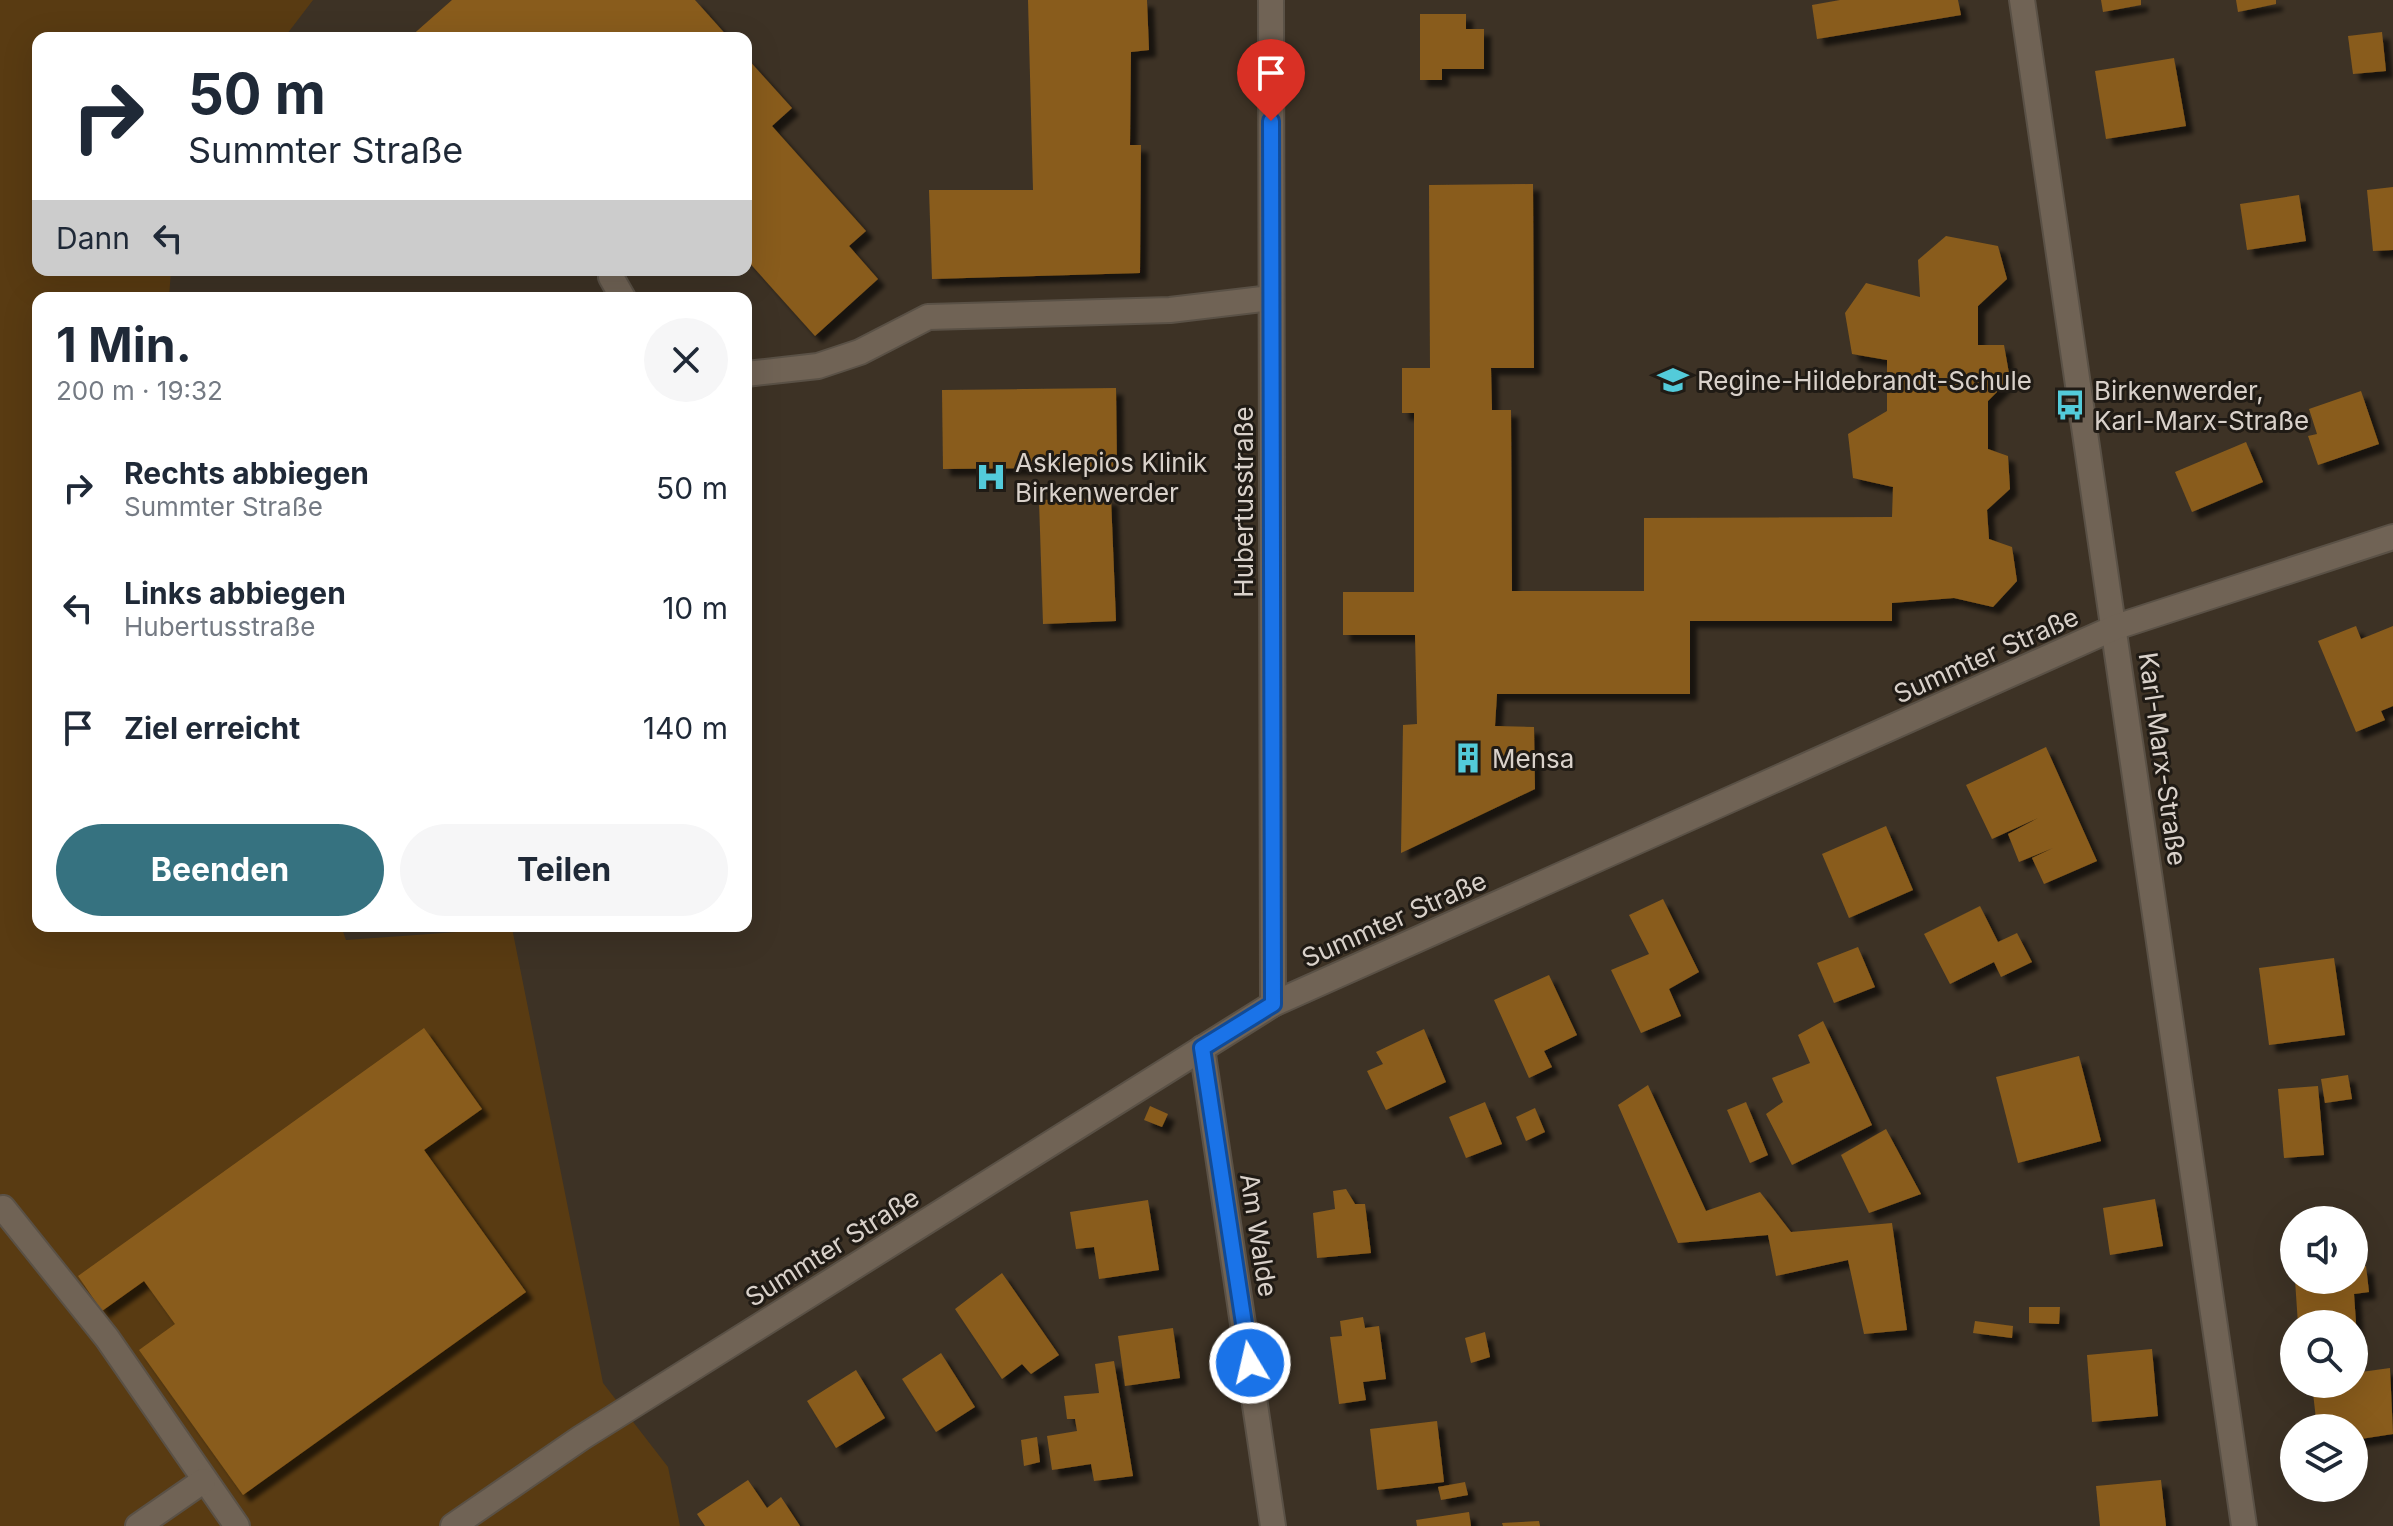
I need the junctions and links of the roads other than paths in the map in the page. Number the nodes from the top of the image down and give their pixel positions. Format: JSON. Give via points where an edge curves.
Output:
{"nodes":[{"id":1,"x":1271,"y":0,"type":"edge"},
{"id":2,"x":2022,"y":0,"type":"edge"},
{"id":3,"x":1271,"y":298,"type":"junction"},
{"id":4,"x":752,"y":373,"type":"edge"},
{"id":5,"x":2393,"y":537,"type":"edge"},
{"id":6,"x":2116,"y":627,"type":"junction"},
{"id":7,"x":1273,"y":1004,"type":"junction"},
{"id":8,"x":1202,"y":1048,"type":"junction"},
{"id":9,"x":3,"y":1208,"type":"dead end"},
{"id":10,"x":203,"y":1481,"type":"junction"},
{"id":11,"x":138,"y":1526,"type":"edge"},
{"id":12,"x":237,"y":1526,"type":"edge"},
{"id":13,"x":453,"y":1526,"type":"edge"},
{"id":14,"x":1273,"y":1526,"type":"edge"},
{"id":15,"x":2244,"y":1526,"type":"edge"}],
"edges":[{"from":1,"to":3,"type":"street","name":"Hubertusstraße"},
{"from":2,"to":6,"type":"street","name":"Karl-Marx-Straße"},
{"from":3,"to":4,"type":"street","via":[[1170,310],[928,317],[860,352],[818,366]]},
{"from":3,"to":7,"type":"street","name":"Hubertusstraße"},
{"from":5,"to":6,"type":"street","name":"Summter Straße"},
{"from":6,"to":7,"type":"street","name":"Summter Straße"},
{"from":6,"to":15,"type":"street","name":"Karl-Marx-Straße"},
{"from":7,"to":8,"type":"street","name":"Summter Straße"},
{"from":8,"to":13,"type":"street","name":"Summter Straße","via":[[581,1438]]},
{"from":8,"to":14,"type":"street","name":"Am Walde"},
{"from":9,"to":10,"type":"street","via":[[107,1338]]},
{"from":10,"to":11,"type":"street"},
{"from":10,"to":12,"type":"street"}]}
